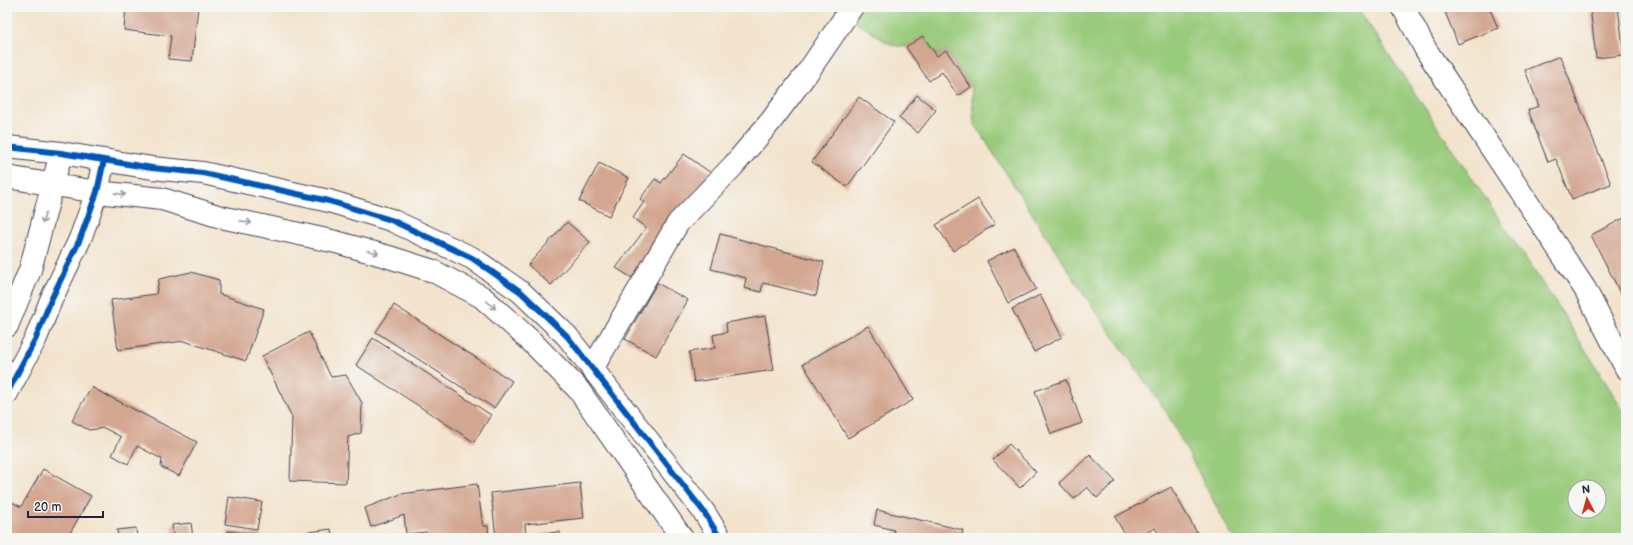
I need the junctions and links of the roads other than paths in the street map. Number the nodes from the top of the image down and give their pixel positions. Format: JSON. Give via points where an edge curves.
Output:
{"nodes":[{"id":1,"x":852,"y":7,"type":"edge"},
{"id":2,"x":1403,"y":7,"type":"edge"},
{"id":3,"x":7,"y":147,"type":"edge"},
{"id":4,"x":61,"y":153,"type":"junction"},
{"id":5,"x":104,"y":160,"type":"junction"},
{"id":6,"x":7,"y":177,"type":"edge"},
{"id":7,"x":54,"y":185,"type":"junction"},
{"id":8,"x":97,"y":192,"type":"junction"},
{"id":9,"x":7,"y":326,"type":"edge"},
{"id":10,"x":1626,"y":368,"type":"edge"},
{"id":11,"x":592,"y":369,"type":"junction"},
{"id":12,"x":7,"y":393,"type":"edge"},
{"id":13,"x":682,"y":538,"type":"edge"},
{"id":14,"x":720,"y":538,"type":"edge"}],
"edges":[{"from":1,"to":11,"type":"street","via":[[771,121],[733,166],[678,223]]},
{"from":2,"to":10,"type":"street","via":[[1426,50],[1585,290]]},
{"from":3,"to":4,"type":"street"},
{"from":4,"to":5,"type":"street"},
{"from":4,"to":7,"type":"street"},
{"from":5,"to":8,"type":"street"},
{"from":5,"to":11,"type":"street","via":[[203,173],[329,201],[391,220],[472,258],[521,292],[567,336]]},
{"from":6,"to":7,"type":"street"},
{"from":7,"to":8,"type":"street"},
{"from":7,"to":9,"type":"street","one_way":true,"via":[[30,270]]},
{"from":8,"to":12,"type":"street","via":[[80,239],[36,338]]},
{"from":8,"to":13,"type":"street","one_way":true,"via":[[162,199],[221,217],[336,242],[433,272],[482,297],[532,342],[578,389]]},
{"from":11,"to":14,"type":"street","via":[[704,512]]}]}
